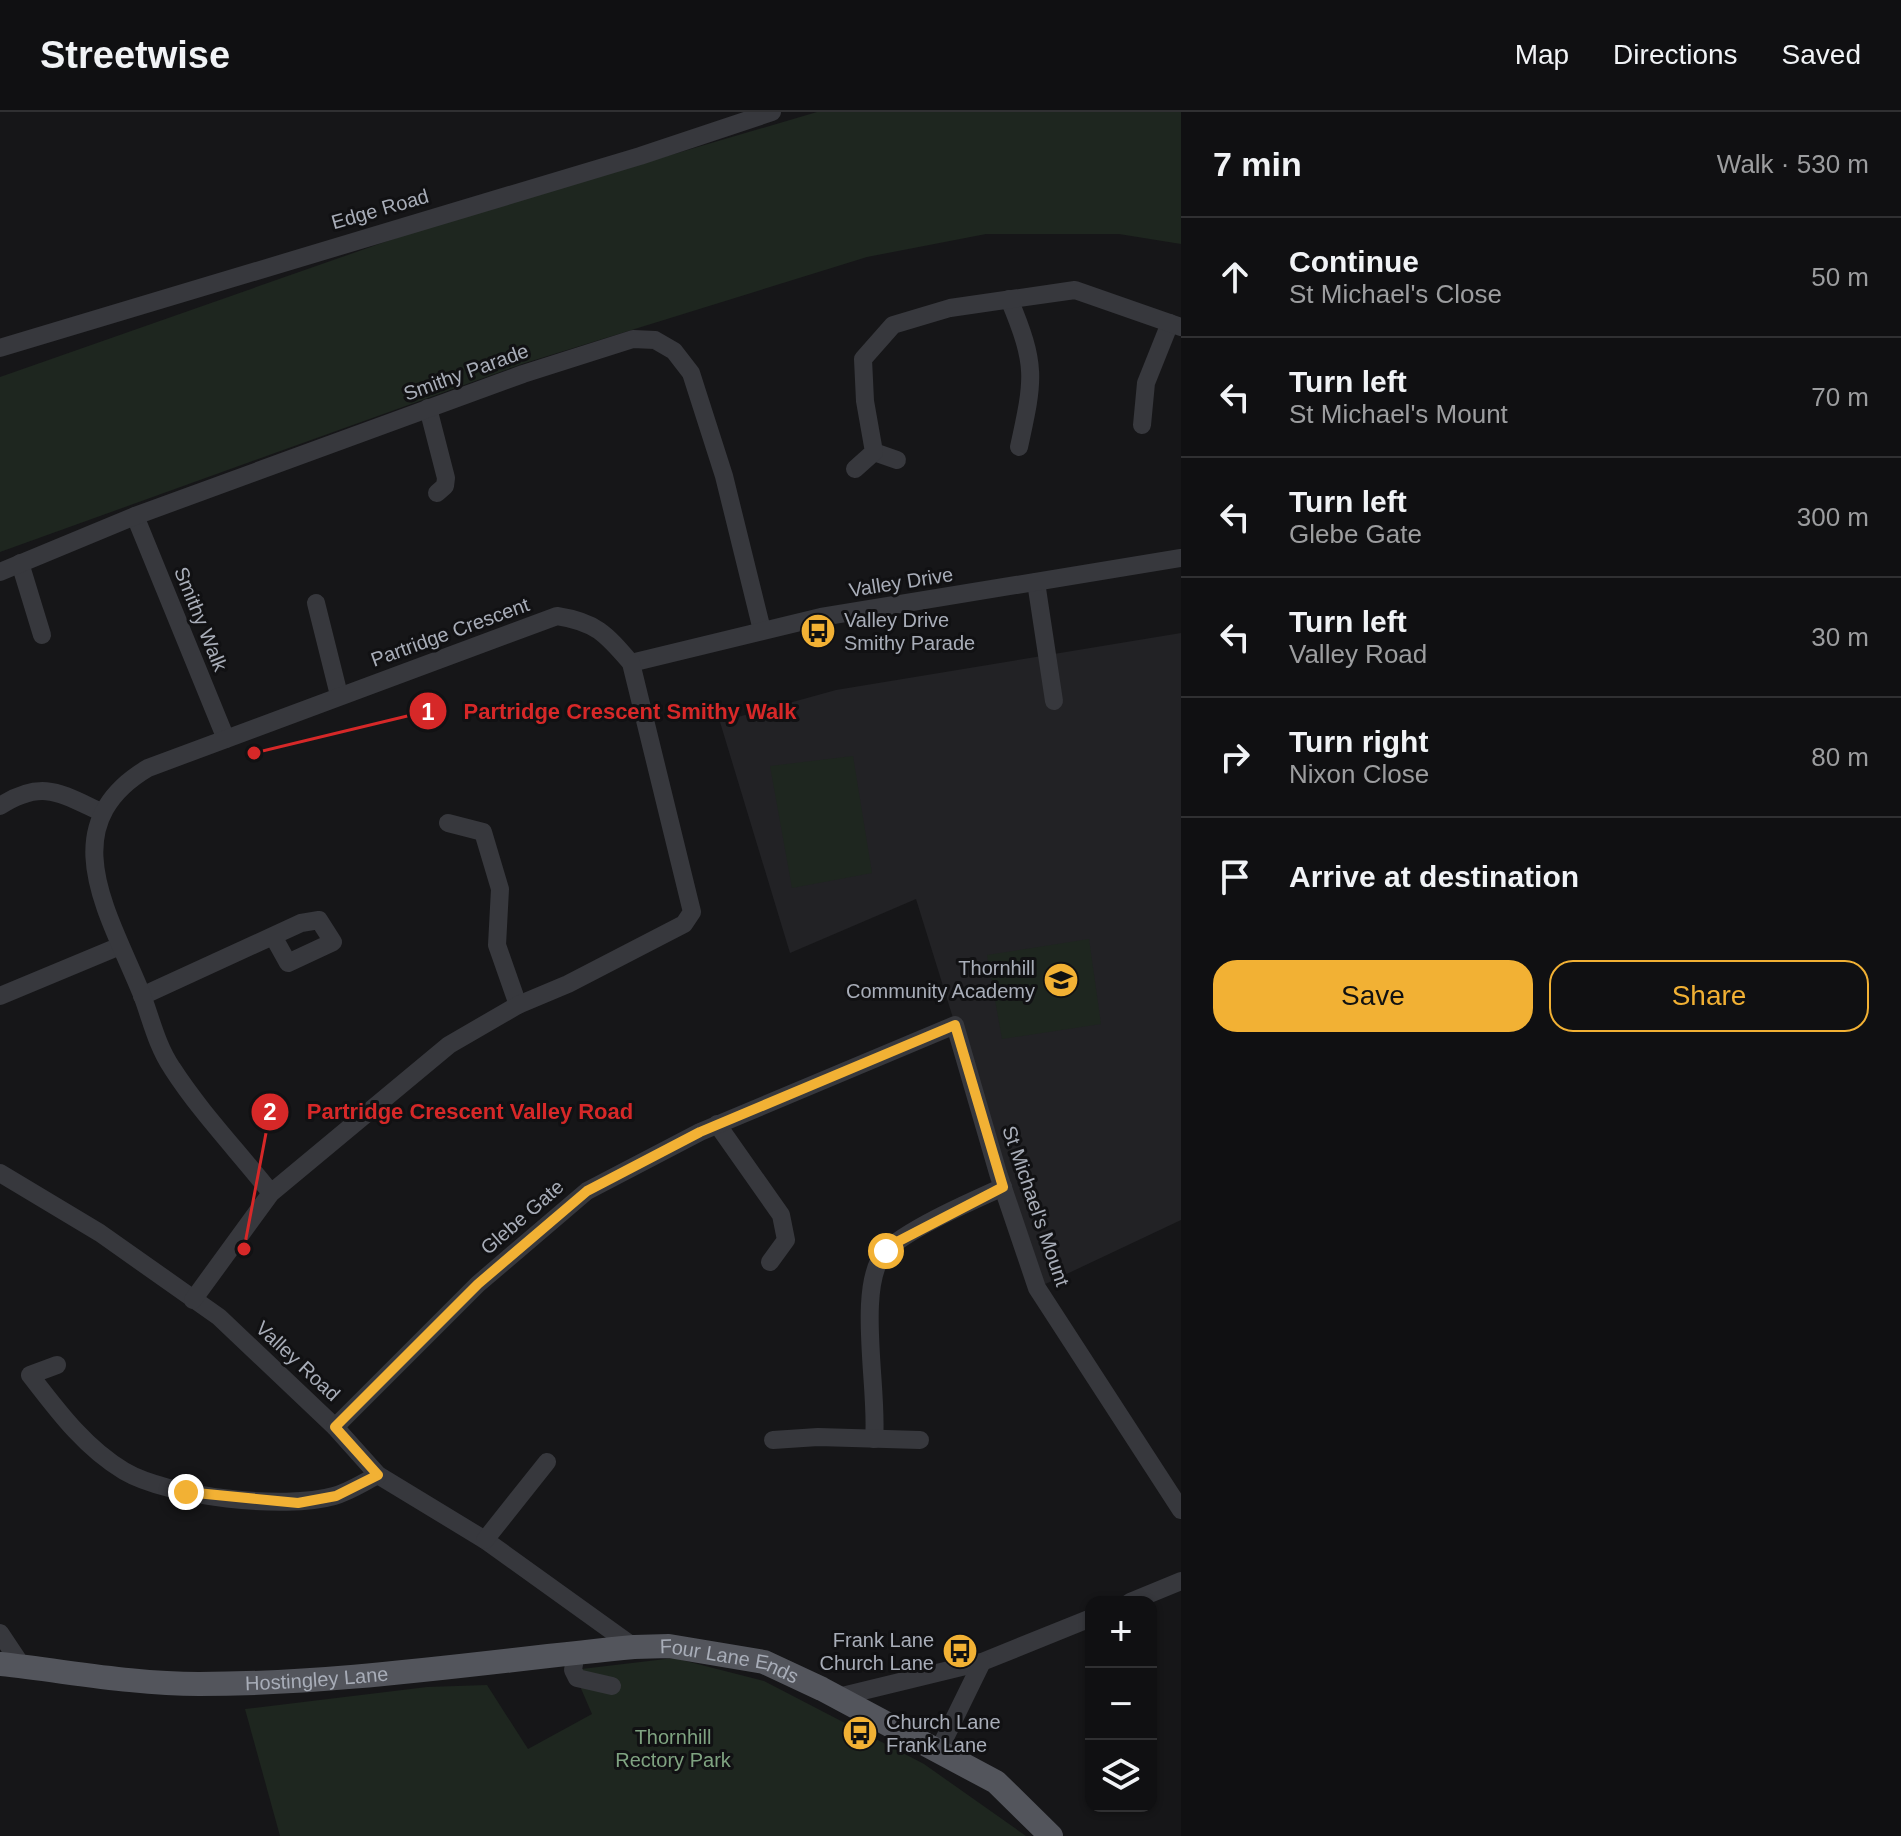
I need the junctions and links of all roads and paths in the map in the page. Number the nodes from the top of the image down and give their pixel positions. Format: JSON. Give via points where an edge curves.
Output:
{"nodes":[{"id":1,"x":772,"y":112,"type":"edge"},
{"id":2,"x":1009,"y":299,"type":"junction"},
{"id":3,"x":1175,"y":325,"type":"edge"},
{"id":4,"x":0,"y":348,"type":"edge"},
{"id":5,"x":428,"y":408,"type":"junction"},
{"id":6,"x":1142,"y":425,"type":"dead end"},
{"id":7,"x":1019,"y":447,"type":"dead end"},
{"id":8,"x":874,"y":452,"type":"junction"},
{"id":9,"x":897,"y":460,"type":"dead end"},
{"id":10,"x":855,"y":469,"type":"dead end"},
{"id":11,"x":437,"y":493,"type":"dead end"},
{"id":12,"x":135,"y":516,"type":"junction"},
{"id":13,"x":1181,"y":558,"type":"edge"},
{"id":14,"x":20,"y":563,"type":"junction"},
{"id":15,"x":0,"y":572,"type":"edge"},
{"id":16,"x":1036,"y":582,"type":"junction"},
{"id":17,"x":316,"y":603,"type":"dead end"},
{"id":18,"x":762,"y":630,"type":"junction"},
{"id":19,"x":42,"y":635,"type":"dead end"},
{"id":20,"x":631,"y":663,"type":"junction"},
{"id":21,"x":339,"y":695,"type":"junction"},
{"id":22,"x":1054,"y":701,"type":"dead end"},
{"id":23,"x":226,"y":739,"type":"junction"},
{"id":24,"x":0,"y":806,"type":"edge"},
{"id":25,"x":101,"y":812,"type":"junction"},
{"id":26,"x":448,"y":823,"type":"dead end"},
{"id":27,"x":273,"y":936,"type":"junction"},
{"id":28,"x":120,"y":946,"type":"junction"},
{"id":29,"x":0,"y":996,"type":"edge"},
{"id":30,"x":142,"y":996,"type":"junction"},
{"id":31,"x":518,"y":1005,"type":"junction"},
{"id":32,"x":955,"y":1025,"type":"joint"},
{"id":33,"x":717,"y":1124,"type":"junction"},
{"id":34,"x":0,"y":1173,"type":"edge"},
{"id":35,"x":1003,"y":1187,"type":"junction"},
{"id":36,"x":271,"y":1193,"type":"junction"},
{"id":37,"x":770,"y":1262,"type":"dead end"},
{"id":38,"x":193,"y":1300,"type":"junction"},
{"id":39,"x":57,"y":1365,"type":"dead end"},
{"id":40,"x":335,"y":1427,"type":"junction"},
{"id":41,"x":874,"y":1439,"type":"junction"},
{"id":42,"x":773,"y":1440,"type":"dead end"},
{"id":43,"x":920,"y":1440,"type":"dead end"},
{"id":44,"x":547,"y":1462,"type":"dead end"},
{"id":45,"x":378,"y":1475,"type":"junction"},
{"id":46,"x":1181,"y":1510,"type":"edge"},
{"id":47,"x":485,"y":1540,"type":"junction"},
{"id":48,"x":1181,"y":1581,"type":"edge"},
{"id":49,"x":1145,"y":1596,"type":"edge"},
{"id":50,"x":1085,"y":1620,"type":"edge"},
{"id":51,"x":0,"y":1633,"type":"edge"},
{"id":52,"x":634,"y":1647,"type":"junction"},
{"id":53,"x":576,"y":1653,"type":"junction"},
{"id":54,"x":982,"y":1662,"type":"junction"},
{"id":55,"x":11,"y":1665,"type":"edge"},
{"id":56,"x":612,"y":1686,"type":"dead end"},
{"id":57,"x":830,"y":1693,"type":"junction"},
{"id":58,"x":938,"y":1752,"type":"junction"},
{"id":59,"x":1051,"y":1836,"type":"edge"}],
"edges":[{"from":1,"to":4,"type":"street","name":"Edge Road"},
{"from":2,"to":3,"type":"street","via":[[1075,290]]},
{"from":2,"to":7,"type":"street","via":[[1028,346],[1033,383]]},
{"from":2,"to":8,"type":"street","via":[[950,308],[893,325],[863,359]]},
{"from":3,"to":6,"type":"street","via":[[1146,383]]},
{"from":5,"to":11,"type":"street","via":[[446,478]]},
{"from":5,"to":12,"type":"street","name":"Smithy Parade"},
{"from":5,"to":18,"type":"street","name":"Smithy Parade","via":[[633,339],[655,340],[674,351],[691,373],[720,461]]},
{"from":8,"to":9,"type":"street"},
{"from":8,"to":10,"type":"street"},
{"from":12,"to":14,"type":"street","name":"Smithy Parade"},
{"from":12,"to":23,"type":"street","name":"Smithy Walk"},
{"from":13,"to":16,"type":"street","name":"Valley Drive"},
{"from":14,"to":15,"type":"street","name":"Smithy Parade"},
{"from":14,"to":19,"type":"street"},
{"from":16,"to":18,"type":"street","name":"Valley Drive"},
{"from":16,"to":22,"type":"street"},
{"from":17,"to":21,"type":"street"},
{"from":18,"to":20,"type":"street","name":"Valley Drive"},
{"from":20,"to":21,"type":"street","name":"Partridge Crescent","via":[[603,631],[557,616]]},
{"from":20,"to":31,"type":"street","name":"Partridge Crescent","via":[[692,912],[684,924]]},
{"from":21,"to":23,"type":"street","name":"Partridge Crescent"},
{"from":23,"to":25,"type":"street","name":"Partridge Crescent","via":[[137,775]]},
{"from":24,"to":25,"type":"street","via":[[43,789]]},
{"from":25,"to":28,"type":"street","via":[[94,868]]},
{"from":26,"to":31,"type":"street","via":[[483,832],[500,889],[497,945]]},
{"from":27,"to":27,"type":"street","via":[[319,920],[333,942],[288,963]]},
{"from":27,"to":30,"type":"street"},
{"from":28,"to":29,"type":"street"},
{"from":28,"to":30,"type":"street"},
{"from":30,"to":36,"type":"street","via":[[169,1065]]},
{"from":31,"to":36,"type":"street","name":"Partridge Crescent","via":[[449,1045]]},
{"from":32,"to":33,"type":"street","name":"Glebe Gate"},
{"from":32,"to":35,"type":"street","name":"St Michael's Mount"},
{"from":33,"to":37,"type":"street","via":[[781,1215],[786,1240]]},
{"from":33,"to":40,"type":"street","name":"Glebe Gate","via":[[587,1191],[478,1284]]},
{"from":34,"to":38,"type":"street","name":"Valley Road","via":[[100,1233]]},
{"from":35,"to":41,"type":"street","via":[[897,1242],[877,1263],[870,1305]]},
{"from":35,"to":46,"type":"street","name":"St Michael's Mount","via":[[1037,1288]]},
{"from":36,"to":38,"type":"street","name":"Partridge Crescent"},
{"from":38,"to":40,"type":"street","name":"Valley Road","via":[[219,1317]]},
{"from":39,"to":45,"type":"street","via":[[30,1375],[68,1425],[125,1471],[186,1492],[298,1503],[336,1496]]},
{"from":40,"to":45,"type":"street","name":"Valley Road"},
{"from":41,"to":42,"type":"street"},
{"from":41,"to":43,"type":"street"},
{"from":44,"to":47,"type":"street"},
{"from":45,"to":47,"type":"street","name":"Valley Road"},
{"from":47,"to":52,"type":"street","name":"Valley Road"},
{"from":48,"to":49,"type":"street"},
{"from":50,"to":54,"type":"street"},
{"from":51,"to":55,"type":"street"},
{"from":52,"to":53,"type":"main road","name":"Hostingley Lane"},
{"from":52,"to":57,"type":"main road","name":"Four Lane Ends","via":[[669,1646],[764,1662]]},
{"from":53,"to":55,"type":"main road","name":"Hostingley Lane","via":[[378,1678],[197,1684]]},
{"from":53,"to":56,"type":"street","via":[[577,1678]]},
{"from":54,"to":57,"type":"street"},
{"from":54,"to":58,"type":"street"},
{"from":57,"to":58,"type":"main road","name":"Four Lane Ends"},
{"from":58,"to":59,"type":"main road","name":"Four Lane Ends","via":[[996,1782]]}]}
